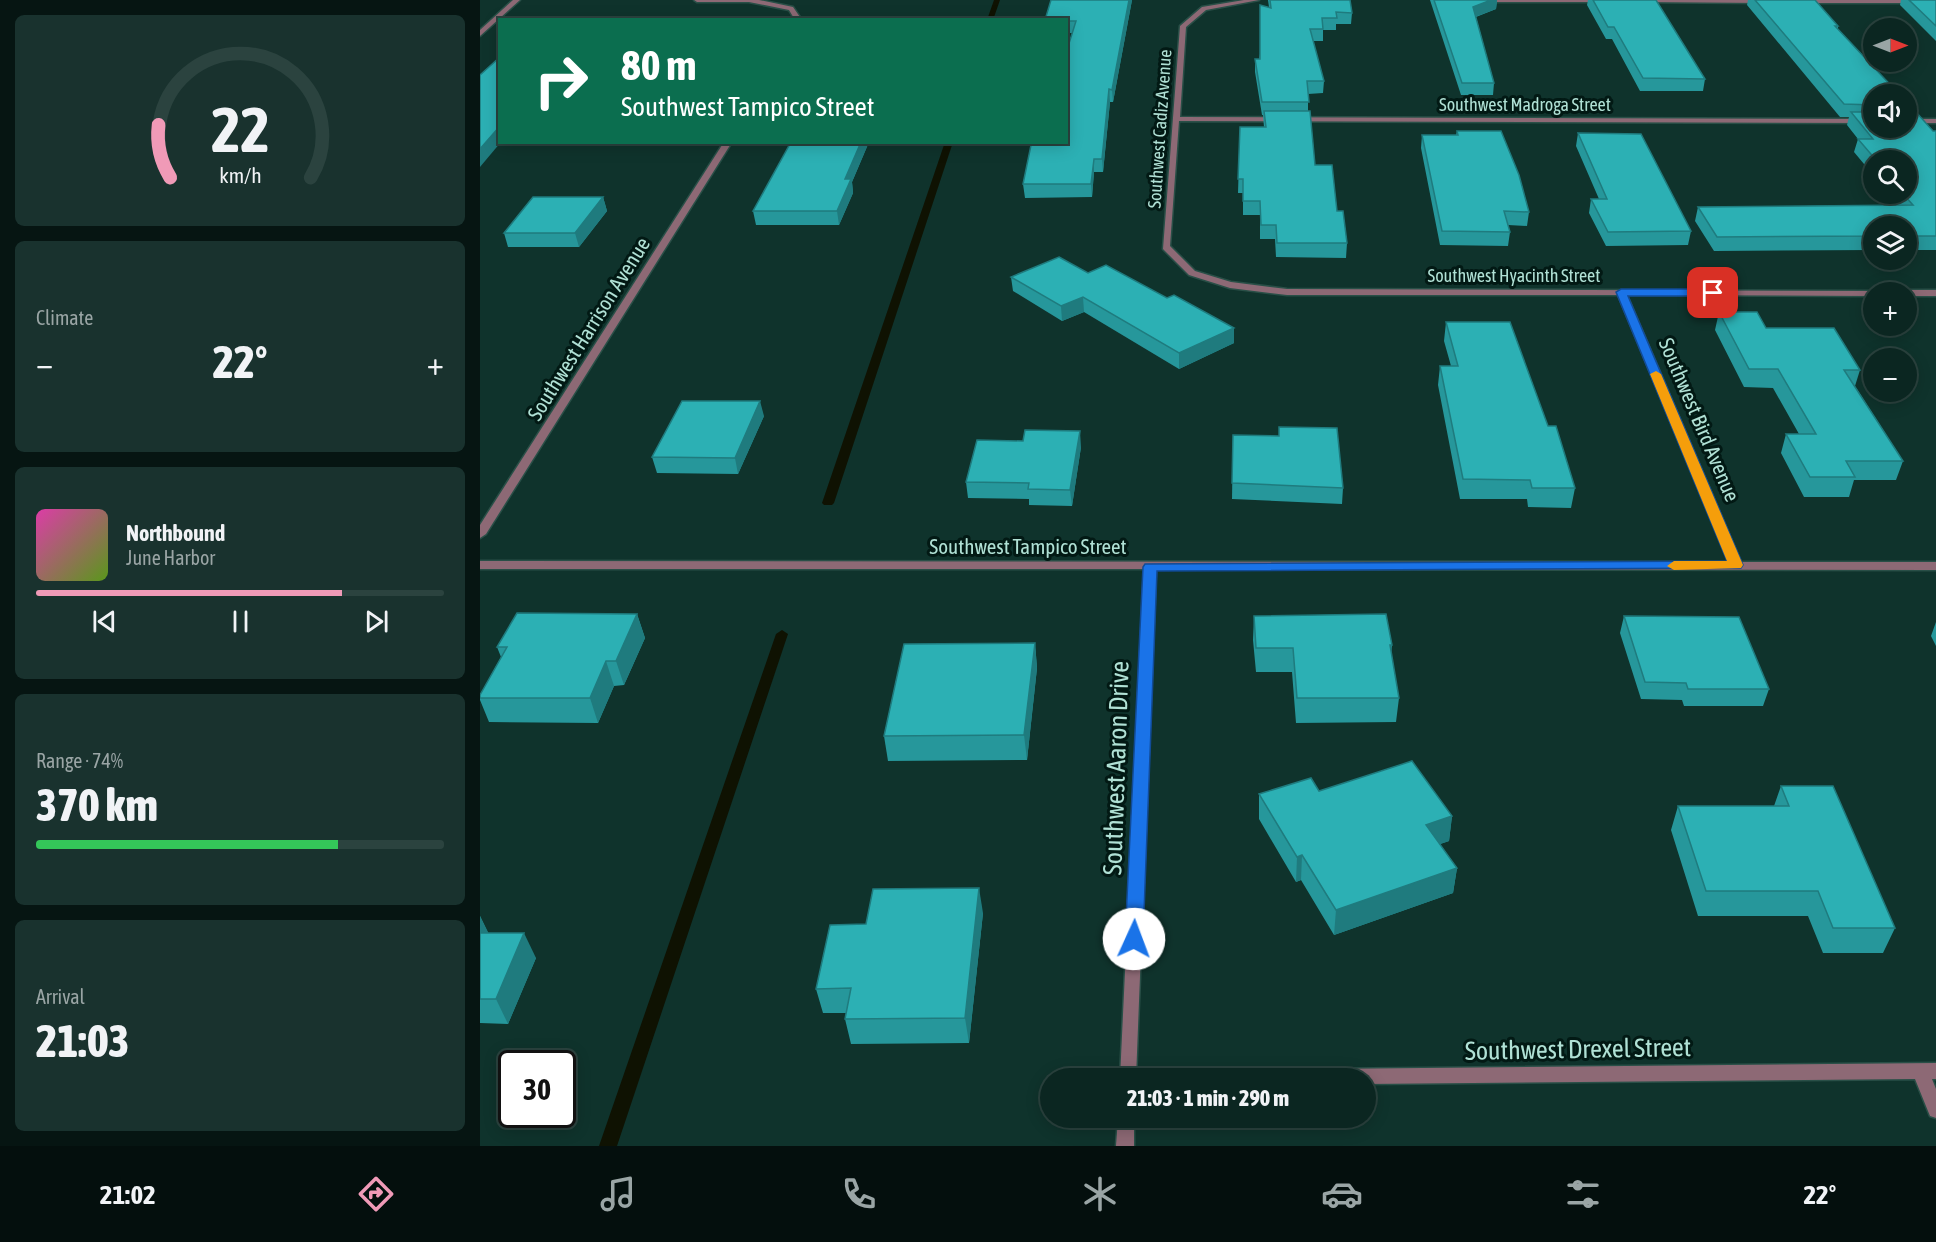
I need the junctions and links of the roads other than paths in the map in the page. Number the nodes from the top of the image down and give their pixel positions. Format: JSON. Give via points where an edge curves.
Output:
{"nodes":[{"id":1,"x":517,"y":0,"type":"edge"},
{"id":2,"x":697,"y":0,"type":"edge"},
{"id":3,"x":1256,"y":0,"type":"edge"},
{"id":4,"x":1465,"y":0,"type":"edge"},
{"id":5,"x":1618,"y":0,"type":"edge"},
{"id":6,"x":1630,"y":0,"type":"edge"},
{"id":7,"x":1771,"y":1,"type":"edge"},
{"id":8,"x":1795,"y":1,"type":"edge"},
{"id":9,"x":1936,"y":1,"type":"edge"},
{"id":10,"x":798,"y":18,"type":"edge"},
{"id":11,"x":480,"y":34,"type":"edge"},
{"id":12,"x":1176,"y":119,"type":"junction"},
{"id":13,"x":1863,"y":121,"type":"edge"},
{"id":14,"x":1917,"y":121,"type":"edge"},
{"id":15,"x":1936,"y":121,"type":"edge"},
{"id":16,"x":727,"y":144,"type":"edge"},
{"id":17,"x":1192,"y":273,"type":"joint"},
{"id":18,"x":1621,"y":292,"type":"junction"},
{"id":19,"x":1863,"y":293,"type":"edge"},
{"id":20,"x":1917,"y":293,"type":"edge"},
{"id":21,"x":1936,"y":293,"type":"edge"},
{"id":22,"x":480,"y":534,"type":"edge"},
{"id":23,"x":480,"y":565,"type":"edge"},
{"id":24,"x":1736,"y":565,"type":"junction"},
{"id":25,"x":1936,"y":566,"type":"edge"},
{"id":26,"x":1150,"y":567,"type":"junction"},
{"id":27,"x":1128,"y":1068,"type":"edge"},
{"id":28,"x":1928,"y":1071,"type":"edge"},
{"id":29,"x":1376,"y":1076,"type":"edge"},
{"id":30,"x":1936,"y":1110,"type":"edge"},
{"id":31,"x":1126,"y":1128,"type":"edge"},
{"id":32,"x":1125,"y":1146,"type":"edge"}],
"edges":[{"from":1,"to":11,"type":"street"},
{"from":2,"to":10,"type":"street","via":[[749,0],[791,8]]},
{"from":3,"to":12,"type":"street","name":"Southwest Cadiz Avenue","via":[[1204,8],[1183,26]]},
{"from":4,"to":5,"type":"street"},
{"from":6,"to":7,"type":"street"},
{"from":8,"to":9,"type":"street"},
{"from":12,"to":13,"type":"street","name":"Southwest Madroga Street"},
{"from":12,"to":17,"type":"street","name":"Southwest Cadiz Avenue","via":[[1166,247]]},
{"from":14,"to":15,"type":"street"},
{"from":16,"to":22,"type":"street","name":"Southwest Harrison Avenue"},
{"from":17,"to":18,"type":"street","name":"Southwest Hyacinth Street","via":[[1230,285],[1287,292]]},
{"from":18,"to":19,"type":"street","name":"Southwest Hyacinth Street"},
{"from":18,"to":24,"type":"street","name":"Southwest Bird Avenue"},
{"from":20,"to":21,"type":"street"},
{"from":23,"to":26,"type":"street","name":"Southwest Tampico Street"},
{"from":24,"to":25,"type":"street","name":"Southwest Tampico Street"},
{"from":24,"to":26,"type":"street","name":"Southwest Tampico Street"},
{"from":26,"to":27,"type":"street","name":"Southwest Aaron Drive"},
{"from":28,"to":29,"type":"street","name":"Southwest Drexel Street"},
{"from":28,"to":30,"type":"street"},
{"from":31,"to":32,"type":"street"}]}
